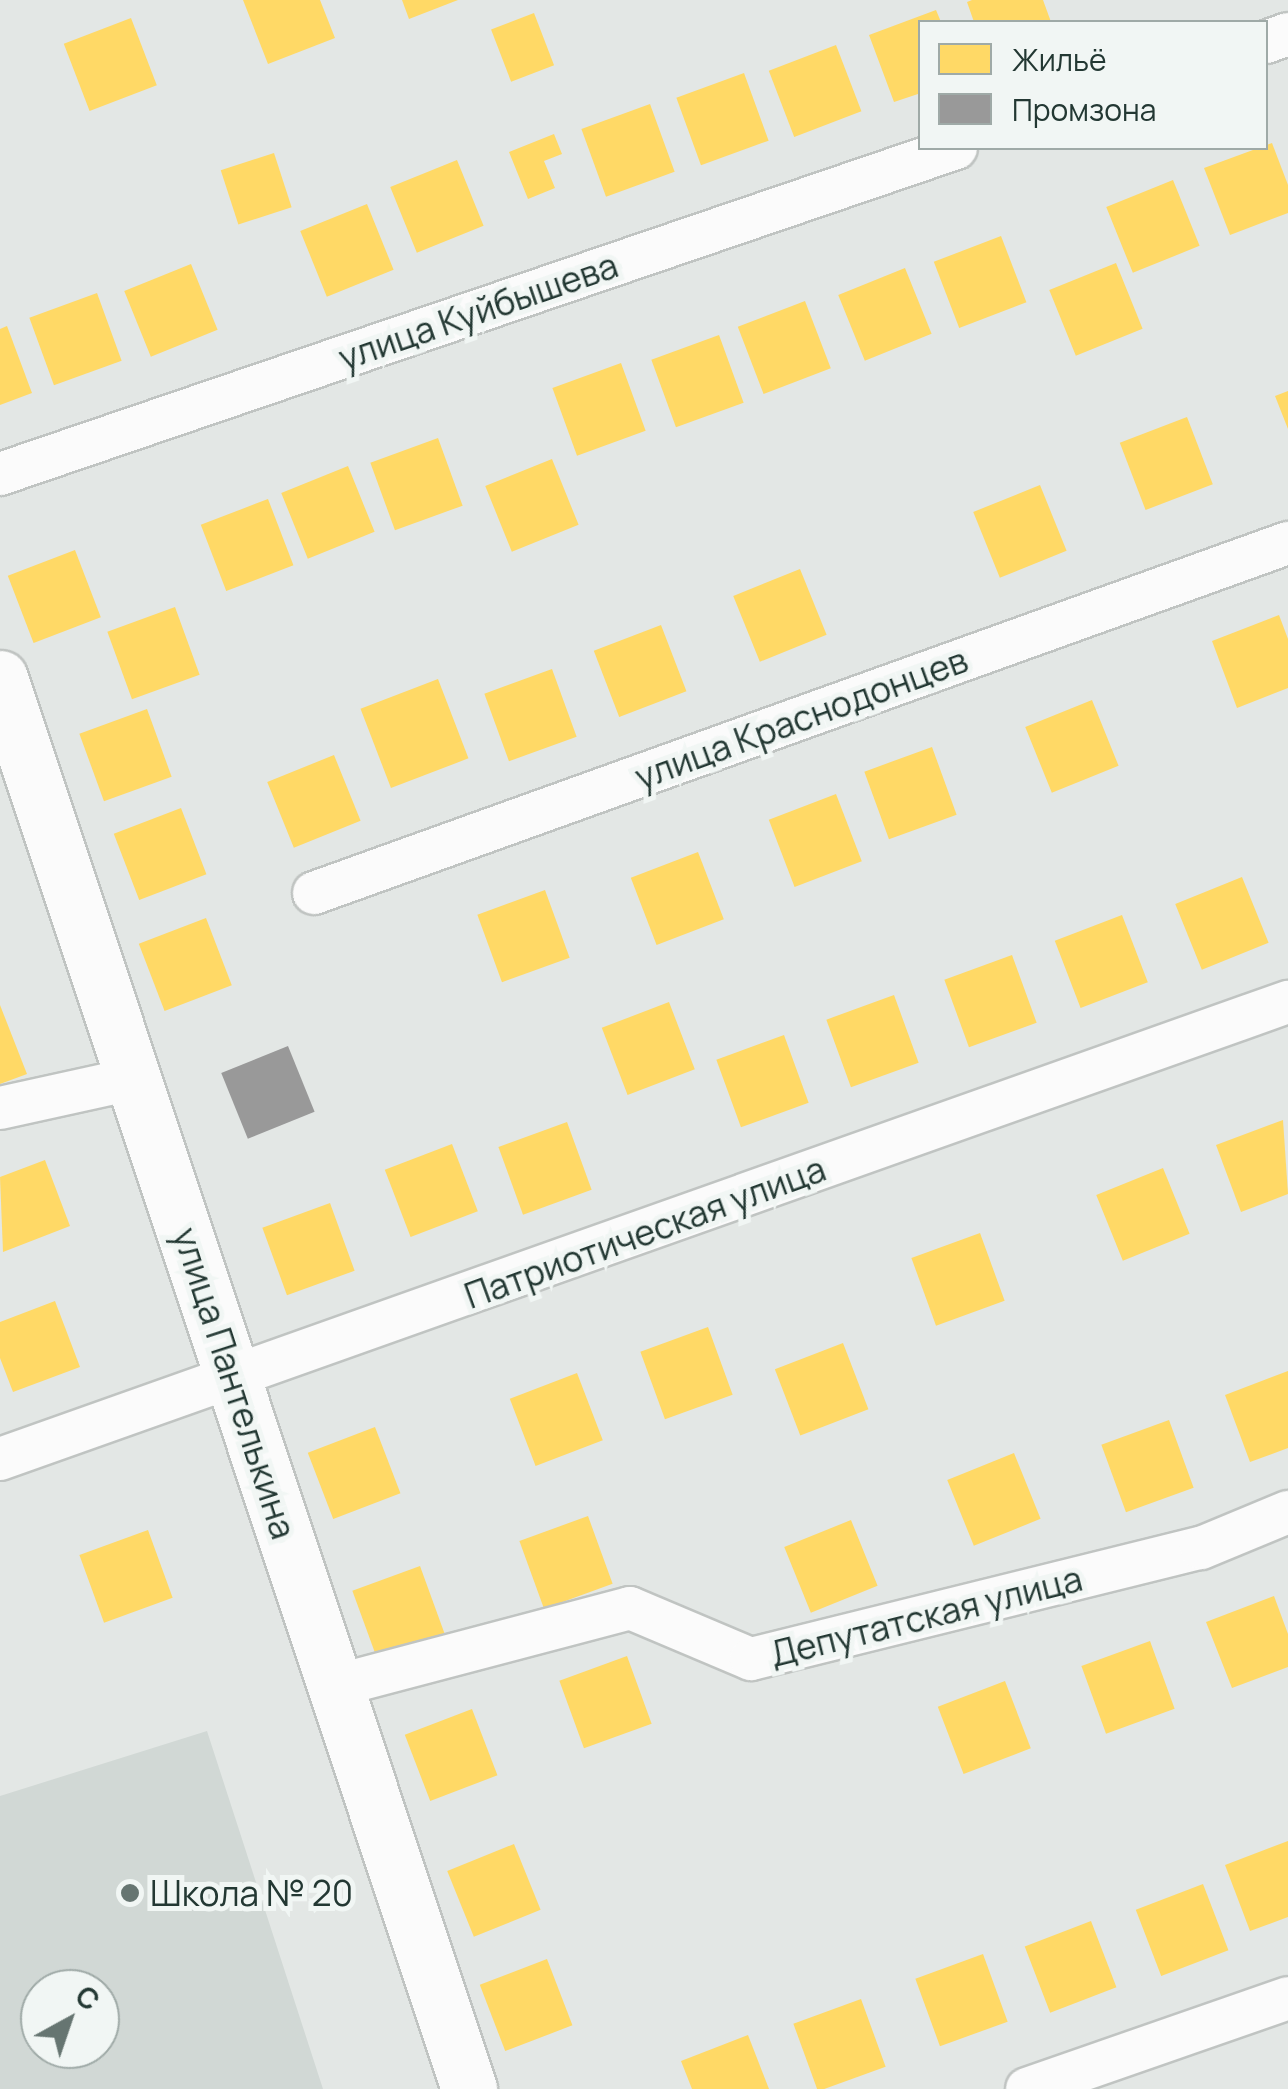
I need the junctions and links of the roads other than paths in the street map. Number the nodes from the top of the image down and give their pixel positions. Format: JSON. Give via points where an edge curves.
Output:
{"nodes":[{"id":1,"x":950,"y":150,"type":"edge"},
{"id":2,"x":0,"y":474,"type":"edge"},
{"id":3,"x":1288,"y":542,"type":"edge"},
{"id":4,"x":0,"y":678,"type":"edge"},
{"id":5,"x":314,"y":894,"type":"dead end"},
{"id":6,"x":1288,"y":1002,"type":"edge"},
{"id":7,"x":132,"y":1078,"type":"junction"},
{"id":8,"x":0,"y":1108,"type":"edge"},
{"id":9,"x":235,"y":1380,"type":"junction"},
{"id":10,"x":0,"y":1459,"type":"edge"},
{"id":11,"x":1288,"y":1512,"type":"edge"},
{"id":12,"x":335,"y":1686,"type":"junction"},
{"id":13,"x":1288,"y":1998,"type":"edge"},
{"id":14,"x":469,"y":2089,"type":"edge"},
{"id":15,"x":1027,"y":2089,"type":"edge"}],
"edges":[{"from":1,"to":2,"type":"street","name":"улица Куйбышева"},
{"from":3,"to":5,"type":"street","name":"улица Краснодонцев"},
{"from":4,"to":7,"type":"main road","name":"улица Пантелькина"},
{"from":6,"to":9,"type":"street","name":"Патриотическая улица"},
{"from":7,"to":8,"type":"street"},
{"from":7,"to":9,"type":"main road","name":"улица Пантелькина"},
{"from":9,"to":10,"type":"street","name":"Патриотическая улица"},
{"from":9,"to":12,"type":"main road","name":"улица Пантелькина"},
{"from":11,"to":12,"type":"street","name":"Депутатская улица","via":[[1201,1548],[752,1659],[630,1608]]},
{"from":12,"to":14,"type":"main road","name":"улица Пантелькина"},
{"from":13,"to":15,"type":"street"}]}
